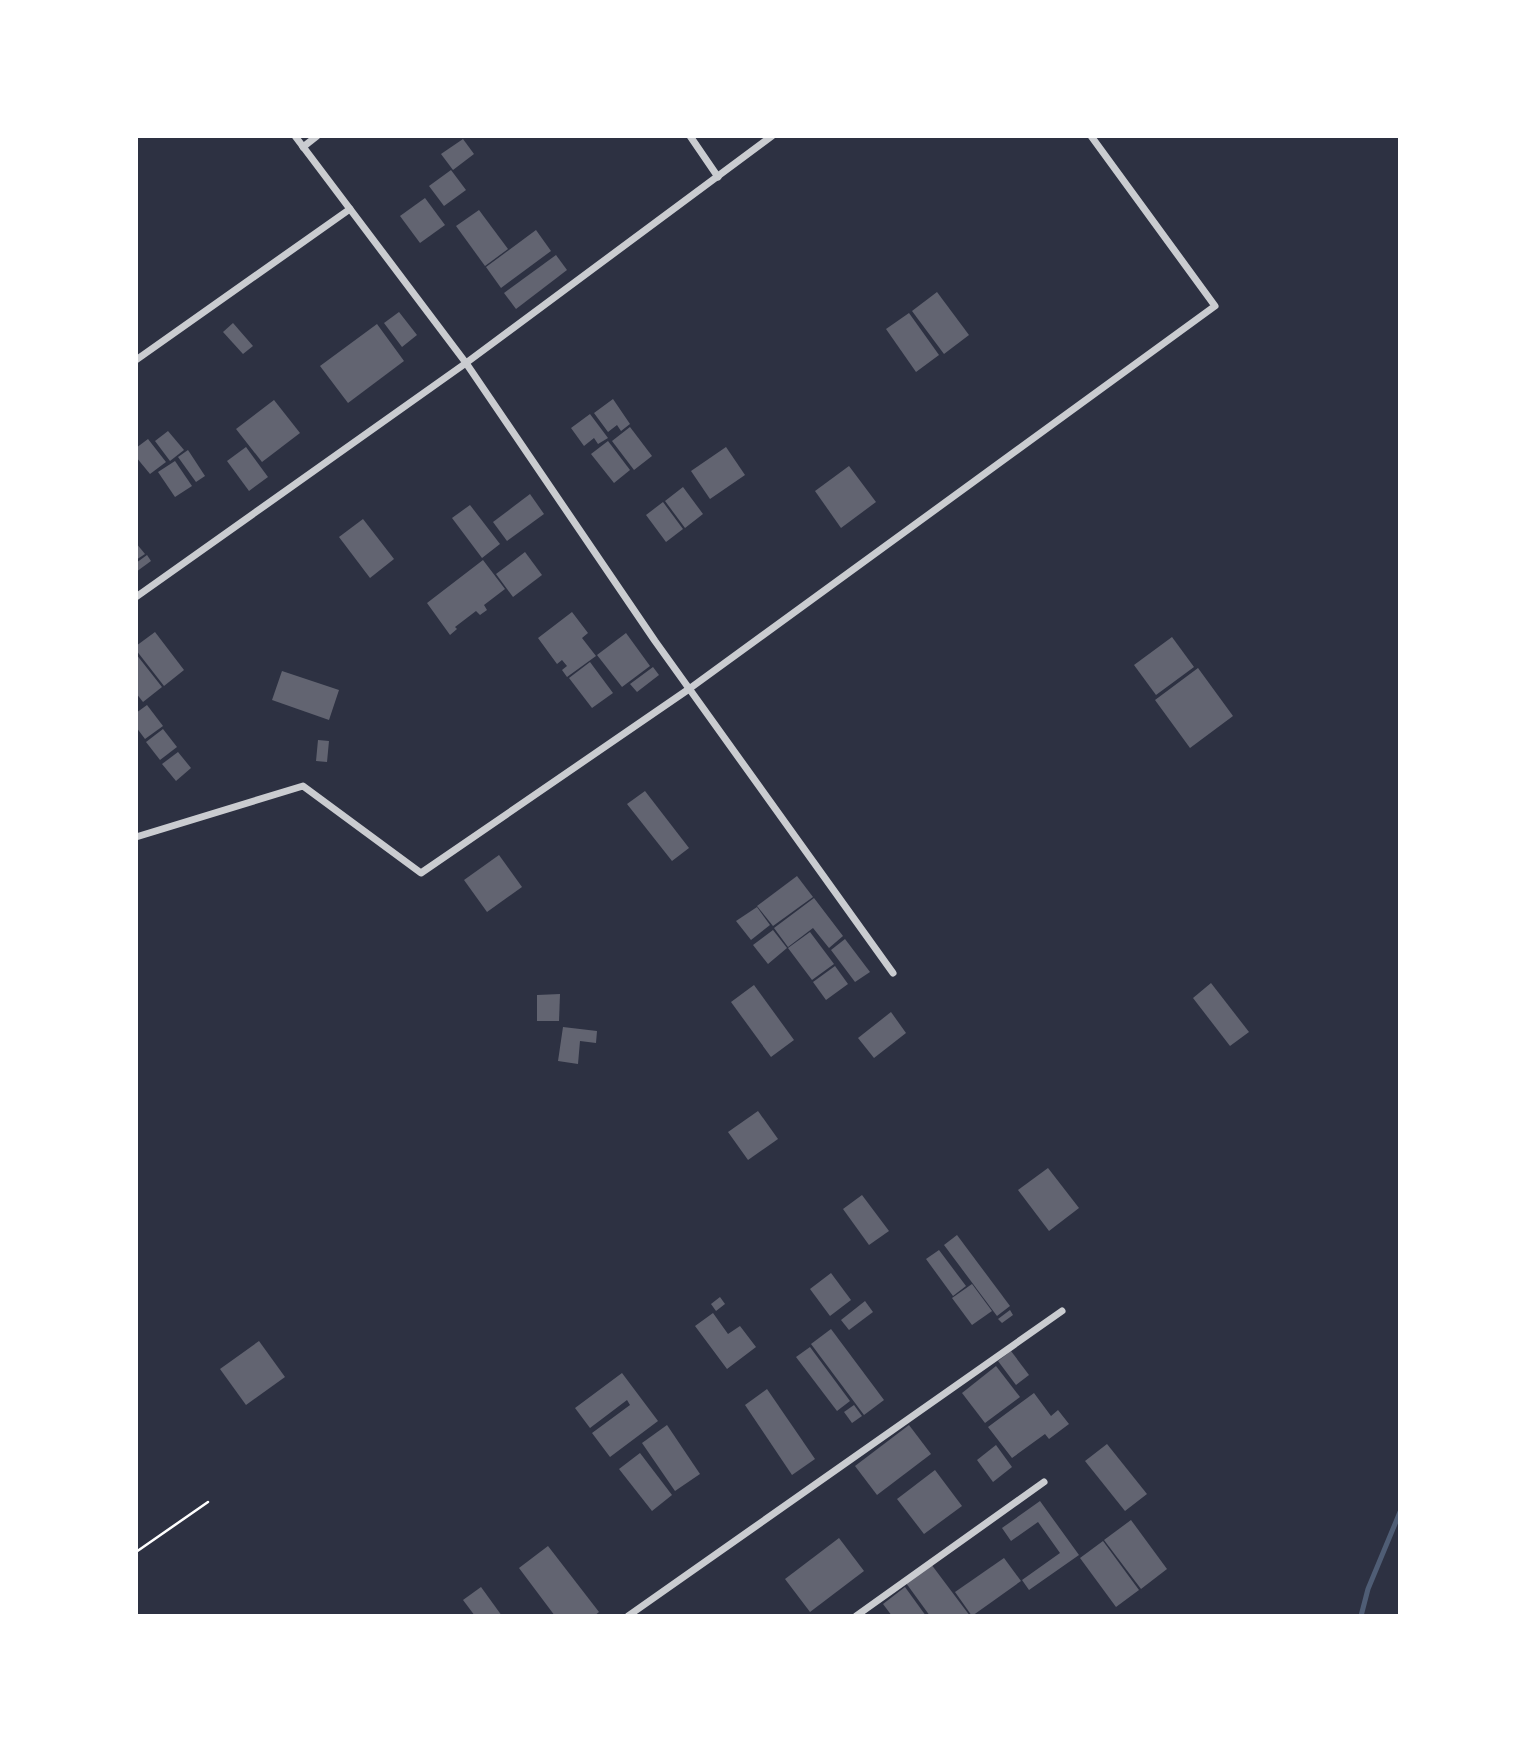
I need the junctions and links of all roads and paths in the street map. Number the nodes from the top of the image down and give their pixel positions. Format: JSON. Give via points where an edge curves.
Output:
{"nodes":[{"id":1,"x":295,"y":136,"type":"edge"},
{"id":2,"x":317,"y":136,"type":"edge"},
{"id":3,"x":690,"y":136,"type":"edge"},
{"id":4,"x":772,"y":136,"type":"edge"},
{"id":5,"x":1091,"y":136,"type":"edge"},
{"id":6,"x":303,"y":146,"type":"junction"},
{"id":7,"x":718,"y":177,"type":"junction"},
{"id":8,"x":350,"y":209,"type":"junction"},
{"id":9,"x":136,"y":360,"type":"edge"},
{"id":10,"x":466,"y":363,"type":"junction"},
{"id":11,"x":136,"y":597,"type":"edge"},
{"id":12,"x":689,"y":689,"type":"junction"},
{"id":13,"x":136,"y":837,"type":"edge"},
{"id":14,"x":893,"y":973,"type":"dead end"},
{"id":15,"x":1062,"y":1311,"type":"dead end"},
{"id":16,"x":1044,"y":1482,"type":"dead end"},
{"id":17,"x":208,"y":1502,"type":"dead end"},
{"id":18,"x":136,"y":1552,"type":"edge"},
{"id":19,"x":628,"y":1615,"type":"edge"},
{"id":20,"x":856,"y":1615,"type":"edge"}],
"edges":[{"from":1,"to":6,"type":"street"},
{"from":2,"to":6,"type":"street"},
{"from":3,"to":7,"type":"street"},
{"from":4,"to":7,"type":"street"},
{"from":5,"to":12,"type":"street","via":[[1215,306]]},
{"from":6,"to":8,"type":"street"},
{"from":7,"to":10,"type":"street"},
{"from":8,"to":9,"type":"street"},
{"from":8,"to":10,"type":"street"},
{"from":10,"to":11,"type":"street"},
{"from":10,"to":12,"type":"street"},
{"from":12,"to":13,"type":"street","via":[[421,873],[303,786]]},
{"from":12,"to":14,"type":"street"},
{"from":15,"to":19,"type":"street"},
{"from":16,"to":20,"type":"street"},
{"from":17,"to":18,"type":"path"}]}
